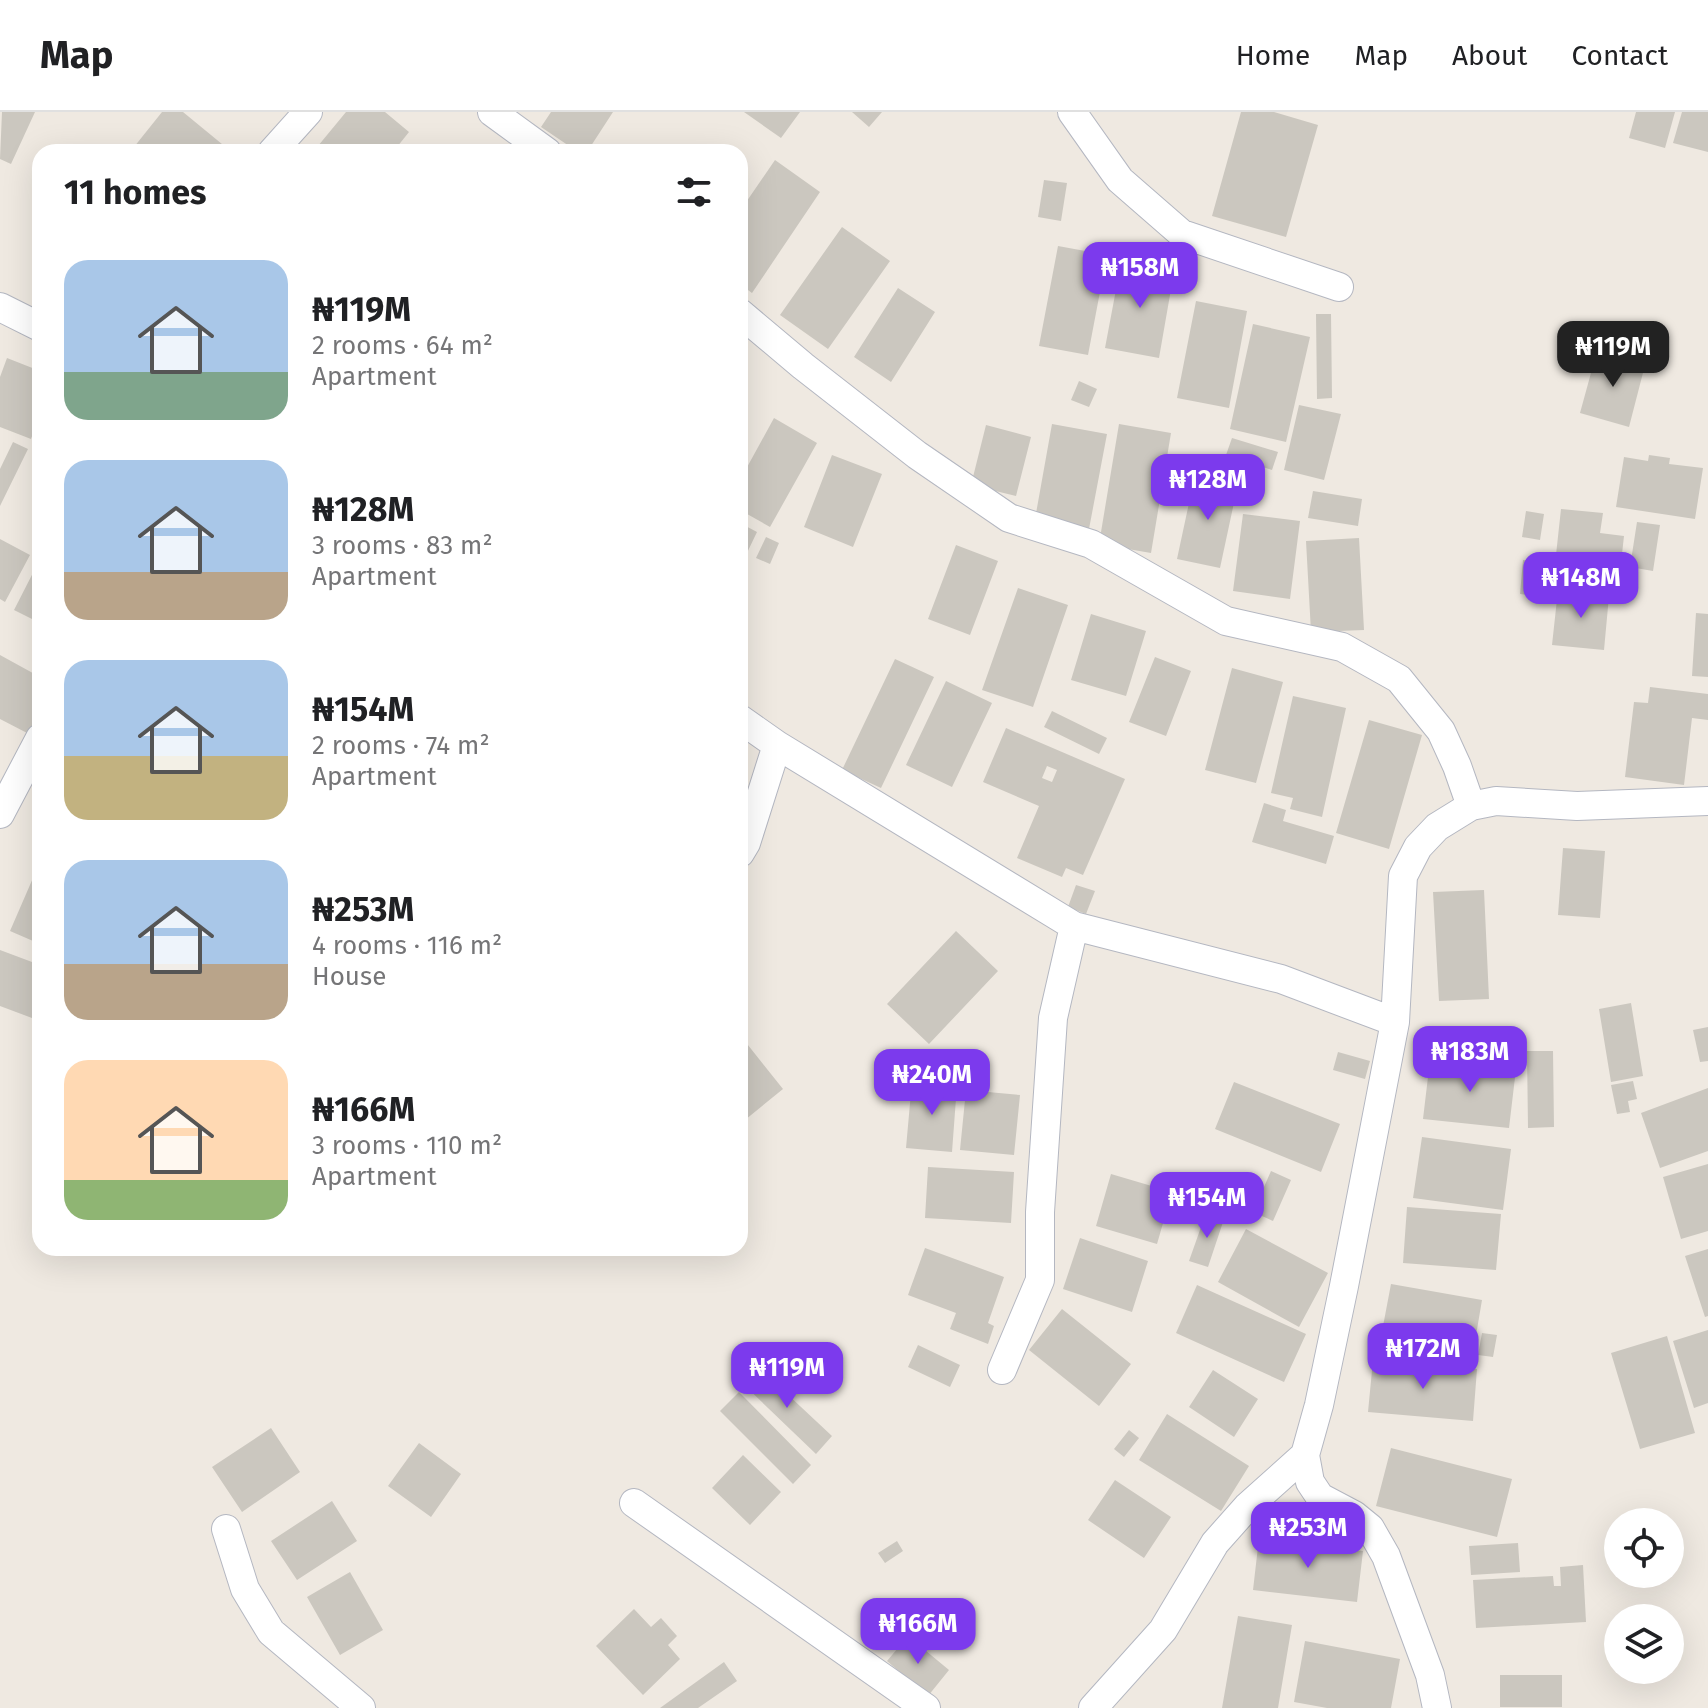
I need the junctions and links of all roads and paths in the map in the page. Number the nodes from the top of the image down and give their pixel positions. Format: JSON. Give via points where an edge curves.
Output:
{"nodes":[{"id":1,"x":308,"y":112,"type":"edge"},
{"id":2,"x":492,"y":112,"type":"edge"},
{"id":3,"x":1072,"y":112,"type":"edge"},
{"id":4,"x":279,"y":144,"type":"edge"},
{"id":5,"x":536,"y":144,"type":"edge"},
{"id":6,"x":1339,"y":287,"type":"dead end"},
{"id":7,"x":0,"y":307,"type":"edge"},
{"id":8,"x":748,"y":320,"type":"edge"},
{"id":9,"x":32,"y":323,"type":"edge"},
{"id":10,"x":748,"y":725,"type":"edge"},
{"id":11,"x":777,"y":745,"type":"junction"},
{"id":12,"x":32,"y":753,"type":"edge"},
{"id":13,"x":1708,"y":801,"type":"edge"},
{"id":14,"x":1471,"y":806,"type":"junction"},
{"id":15,"x":0,"y":814,"type":"edge"},
{"id":16,"x":748,"y":837,"type":"edge"},
{"id":17,"x":1074,"y":926,"type":"junction"},
{"id":18,"x":1395,"y":1022,"type":"junction"},
{"id":19,"x":1002,"y":1370,"type":"dead end"},
{"id":20,"x":1305,"y":1455,"type":"junction"},
{"id":21,"x":634,"y":1503,"type":"dead end"},
{"id":22,"x":226,"y":1529,"type":"dead end"},
{"id":23,"x":361,"y":1708,"type":"edge"},
{"id":24,"x":926,"y":1708,"type":"edge"},
{"id":25,"x":1093,"y":1708,"type":"edge"},
{"id":26,"x":1437,"y":1708,"type":"edge"}],
"edges":[{"from":1,"to":4,"type":"street"},
{"from":2,"to":5,"type":"street"},
{"from":3,"to":6,"type":"street","via":[[1120,180],[1182,234]]},
{"from":7,"to":9,"type":"street"},
{"from":8,"to":14,"type":"street","via":[[917,455],[1009,518],[1091,544],[1226,621],[1342,647],[1399,679],[1441,731]]},
{"from":10,"to":11,"type":"street"},
{"from":11,"to":16,"type":"street"},
{"from":11,"to":17,"type":"street"},
{"from":12,"to":15,"type":"street"},
{"from":13,"to":14,"type":"street","via":[[1577,806],[1496,801]]},
{"from":14,"to":18,"type":"street","via":[[1437,827],[1418,847],[1403,876]]},
{"from":17,"to":18,"type":"street","via":[[1281,979]]},
{"from":17,"to":19,"type":"street","via":[[1053,1018],[1040,1280]]},
{"from":18,"to":20,"type":"street"},
{"from":20,"to":25,"type":"street","via":[[1215,1543],[1163,1630]]},
{"from":20,"to":26,"type":"street","via":[[1310,1482],[1320,1497],[1370,1528],[1386,1556]]},
{"from":21,"to":24,"type":"street"},
{"from":22,"to":23,"type":"street","via":[[245,1589],[271,1632]]}]}
